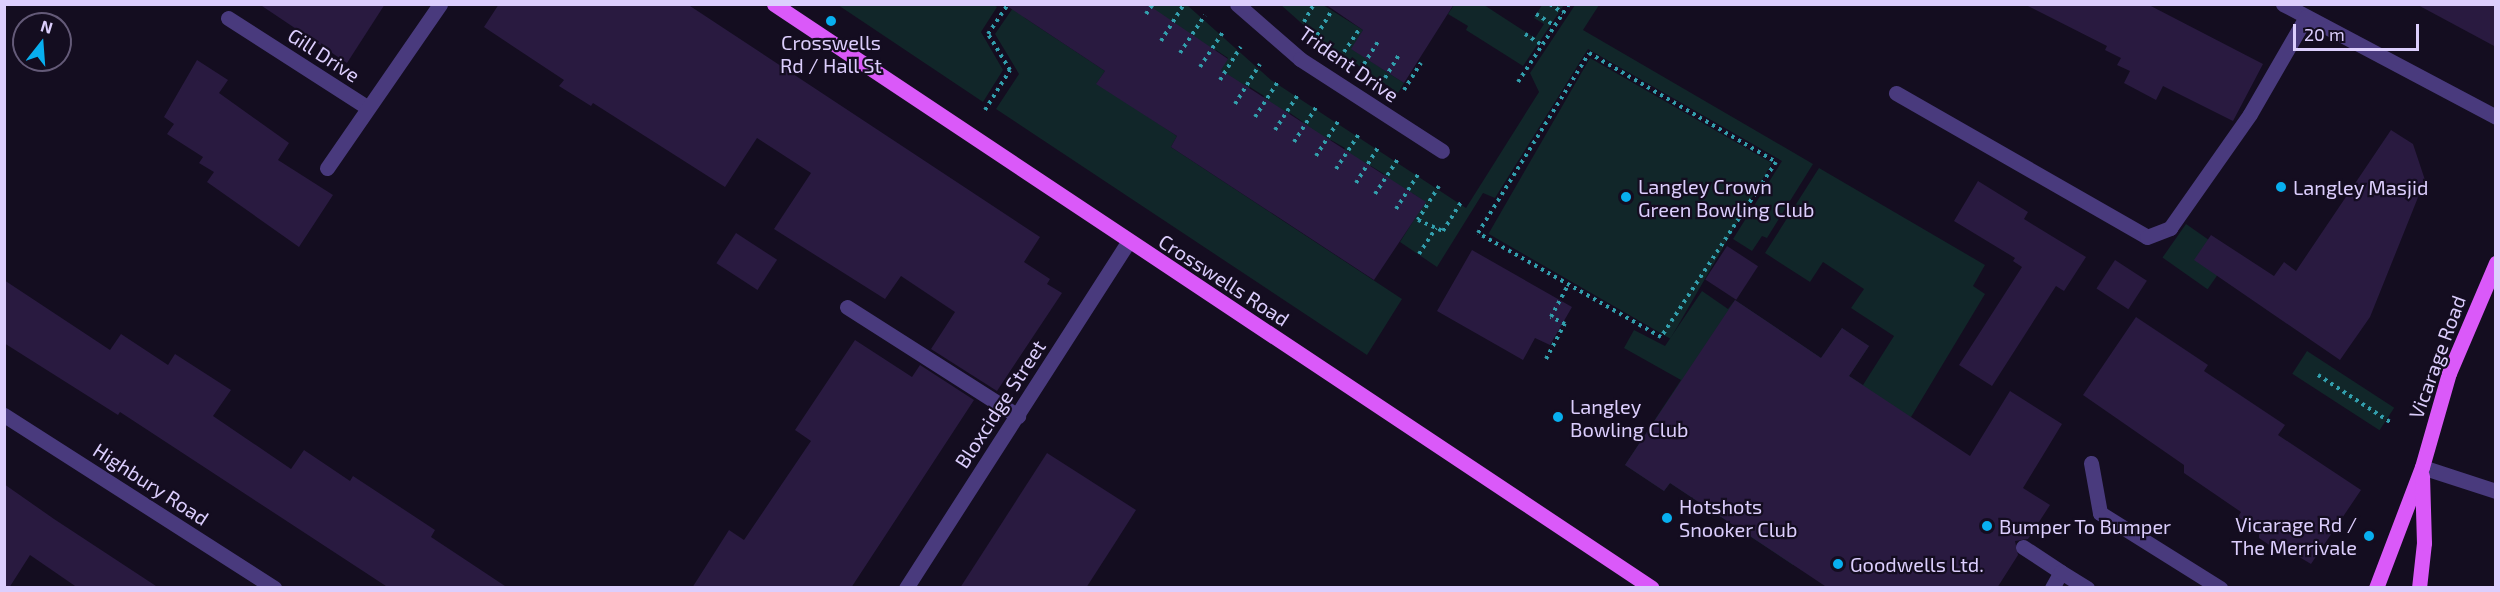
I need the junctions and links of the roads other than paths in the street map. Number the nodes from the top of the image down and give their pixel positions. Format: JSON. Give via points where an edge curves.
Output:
{"nodes":[{"id":1,"x":440,"y":4,"type":"edge"},
{"id":2,"x":774,"y":4,"type":"edge"},
{"id":3,"x":1237,"y":4,"type":"edge"},
{"id":4,"x":2294,"y":9,"type":"edge"},
{"id":5,"x":228,"y":18,"type":"dead end"},
{"id":6,"x":1896,"y":93,"type":"dead end"},
{"id":7,"x":368,"y":108,"type":"junction"},
{"id":8,"x":2496,"y":117,"type":"edge"},
{"id":9,"x":1442,"y":151,"type":"dead end"},
{"id":10,"x":327,"y":168,"type":"dead end"},
{"id":11,"x":1128,"y":242,"type":"junction"},
{"id":12,"x":2496,"y":263,"type":"edge"},
{"id":13,"x":847,"y":307,"type":"dead end"},
{"id":14,"x":4,"y":416,"type":"edge"},
{"id":15,"x":1018,"y":416,"type":"junction"},
{"id":16,"x":2091,"y":463,"type":"dead end"},
{"id":17,"x":2422,"y":466,"type":"junction"},
{"id":18,"x":2496,"y":491,"type":"edge"},
{"id":19,"x":2023,"y":547,"type":"dead end"},
{"id":20,"x":2061,"y":572,"type":"junction"},
{"id":21,"x":274,"y":588,"type":"edge"},
{"id":22,"x":906,"y":588,"type":"edge"},
{"id":23,"x":1652,"y":588,"type":"edge"},
{"id":24,"x":2052,"y":588,"type":"edge"},
{"id":25,"x":2087,"y":588,"type":"edge"},
{"id":26,"x":2220,"y":588,"type":"edge"},
{"id":27,"x":2376,"y":588,"type":"edge"},
{"id":28,"x":2419,"y":588,"type":"edge"}],
"edges":[{"from":1,"to":7,"type":"street","name":"Gill Drive"},
{"from":2,"to":11,"type":"main road","name":"Crosswells Road"},
{"from":3,"to":9,"type":"street","name":"Trident Drive","via":[[1300,59]]},
{"from":4,"to":6,"type":"street","via":[[2250,114],[2170,228],[2148,237]]},
{"from":4,"to":8,"type":"street"},
{"from":5,"to":7,"type":"street","name":"Gill Drive"},
{"from":7,"to":10,"type":"street","name":"Gill Drive"},
{"from":11,"to":15,"type":"street","name":"Bloxcidge Street"},
{"from":11,"to":23,"type":"main road","name":"Crosswells Road"},
{"from":12,"to":17,"type":"main road","name":"Vicarage Road","via":[[2449,373]]},
{"from":13,"to":15,"type":"street"},
{"from":14,"to":21,"type":"street","name":"Highbury Road"},
{"from":15,"to":22,"type":"street","name":"Bloxcidge Street"},
{"from":16,"to":26,"type":"street","via":[[2100,513]]},
{"from":17,"to":18,"type":"street"},
{"from":17,"to":27,"type":"main road","name":"Vicarage Road"},
{"from":17,"to":28,"type":"main road","name":"Vicarage Road","via":[[2424,543]]},
{"from":19,"to":20,"type":"street"},
{"from":20,"to":24,"type":"street"},
{"from":20,"to":25,"type":"street"}]}
